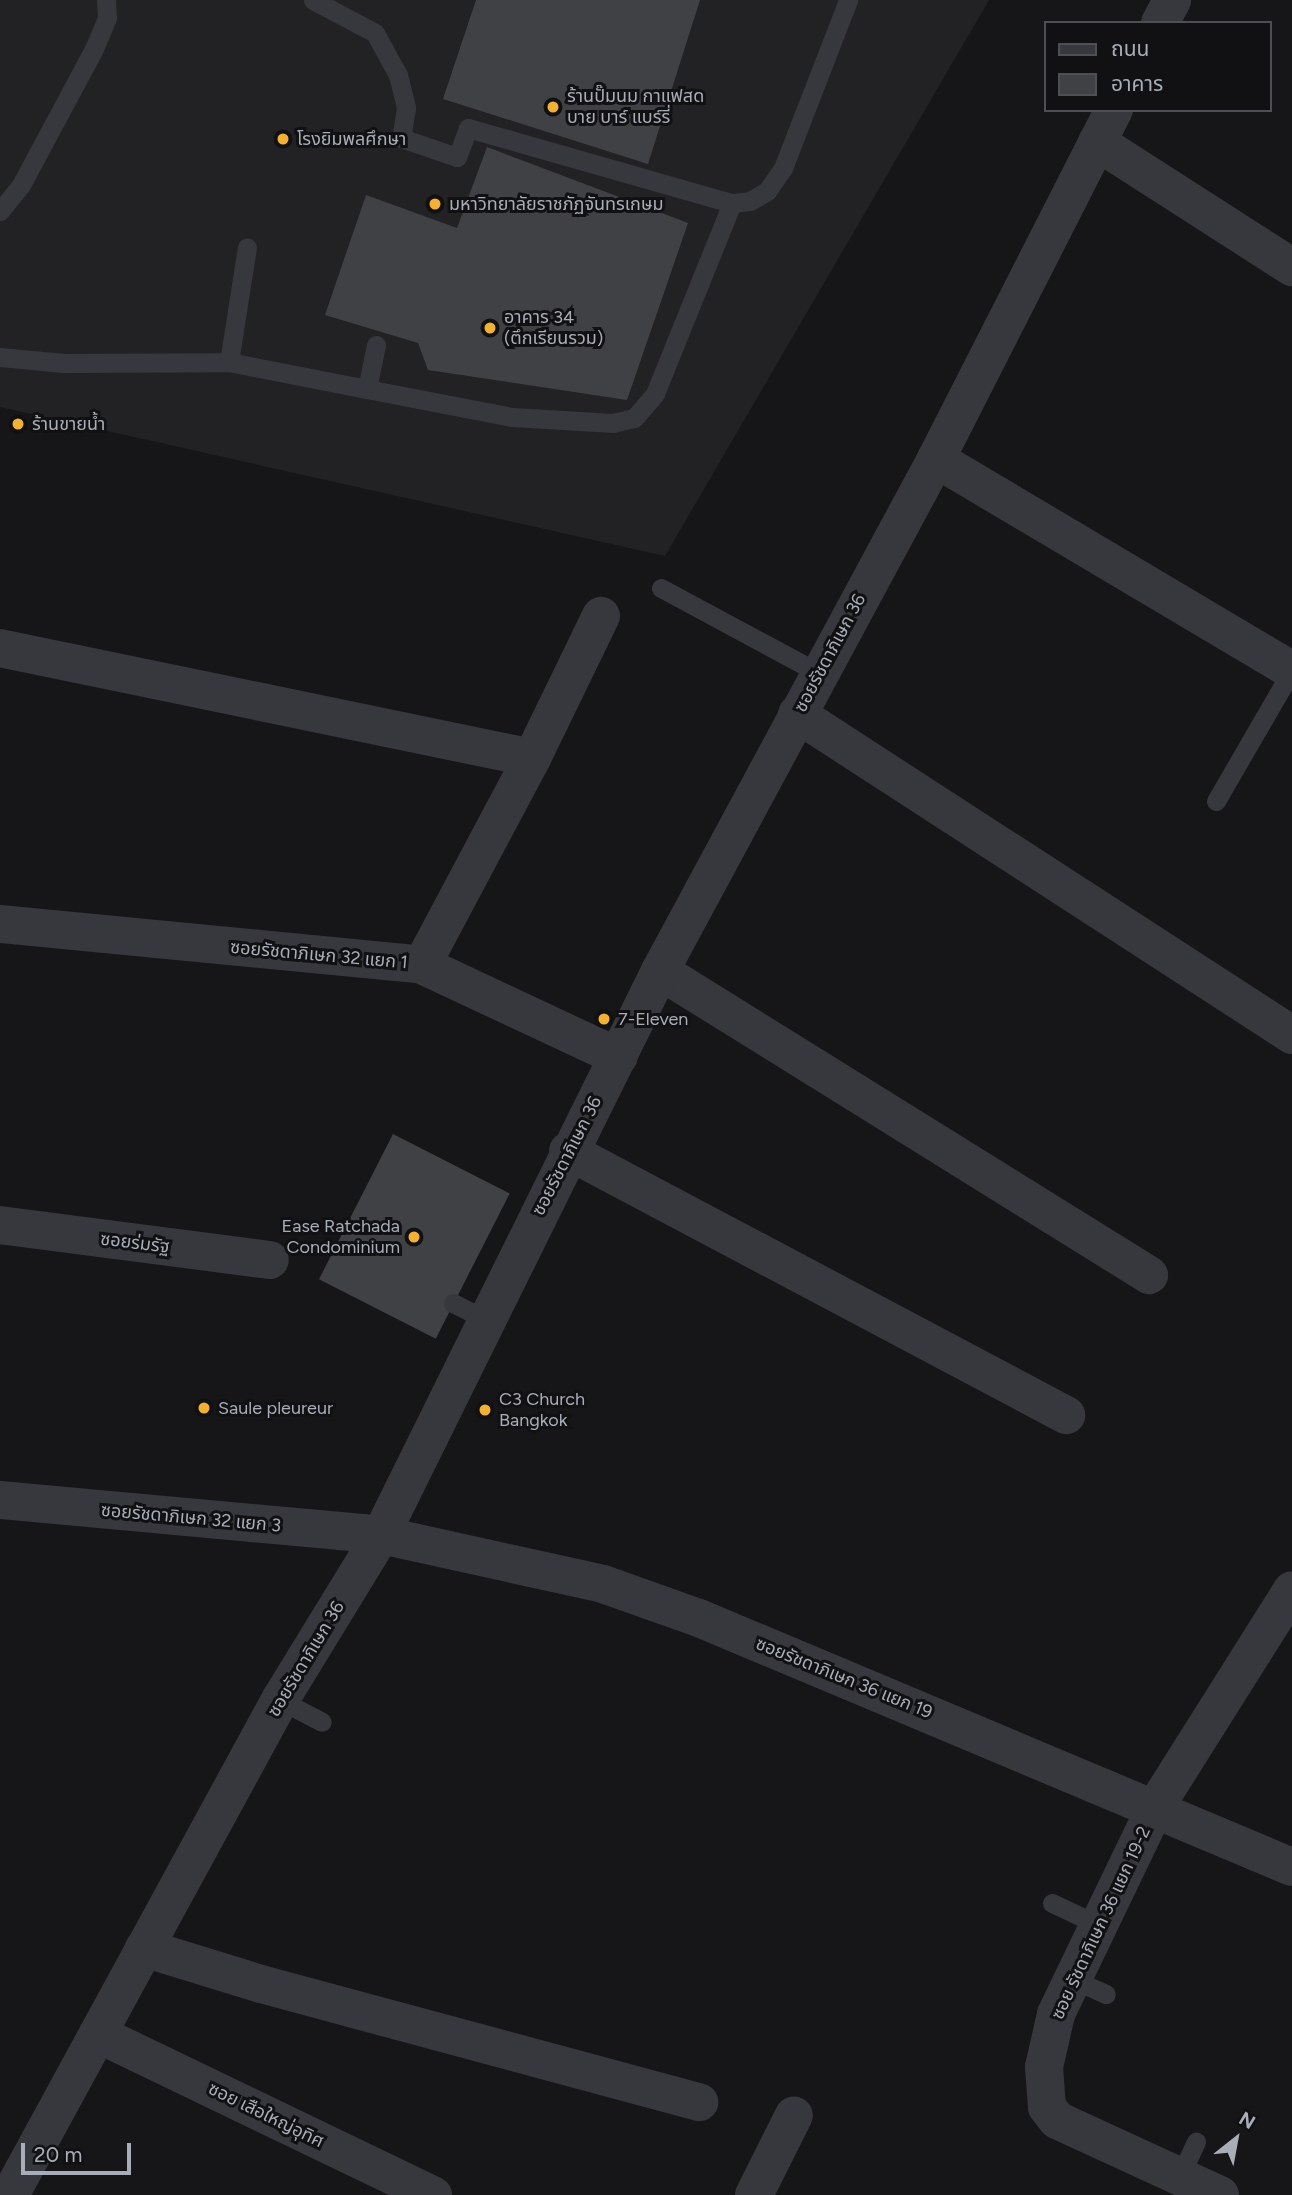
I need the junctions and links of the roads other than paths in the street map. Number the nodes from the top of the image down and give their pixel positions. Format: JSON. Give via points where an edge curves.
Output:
{"nodes":[{"id":1,"x":106,"y":0,"type":"edge"},
{"id":2,"x":848,"y":0,"type":"edge"},
{"id":3,"x":1172,"y":0,"type":"edge"},
{"id":4,"x":319,"y":1,"type":"edge"},
{"id":5,"x":1161,"y":21,"type":"edge"},
{"id":6,"x":1105,"y":126,"type":"edge"},
{"id":7,"x":732,"y":203,"type":"junction"},
{"id":8,"x":0,"y":211,"type":"edge"},
{"id":9,"x":247,"y":247,"type":"dead end"},
{"id":10,"x":1292,"y":267,"type":"edge"},
{"id":11,"x":376,"y":345,"type":"dead end"},
{"id":12,"x":0,"y":357,"type":"edge"},
{"id":13,"x":229,"y":362,"type":"junction"},
{"id":14,"x":367,"y":389,"type":"junction"},
{"id":15,"x":936,"y":458,"type":"junction"},
{"id":16,"x":661,"y":588,"type":"dead end"},
{"id":17,"x":601,"y":616,"type":"dead end"},
{"id":18,"x":0,"y":648,"type":"edge"},
{"id":19,"x":1292,"y":670,"type":"edge"},
{"id":20,"x":819,"y":673,"type":"junction"},
{"id":21,"x":797,"y":714,"type":"junction"},
{"id":22,"x":532,"y":758,"type":"junction"},
{"id":23,"x":1216,"y":801,"type":"dead end"},
{"id":24,"x":0,"y":924,"type":"edge"},
{"id":25,"x":422,"y":965,"type":"junction"},
{"id":26,"x":660,"y":971,"type":"junction"},
{"id":27,"x":1292,"y":1035,"type":"edge"},
{"id":28,"x":618,"y":1057,"type":"junction"},
{"id":29,"x":568,"y":1151,"type":"junction"},
{"id":30,"x":0,"y":1225,"type":"edge"},
{"id":31,"x":270,"y":1260,"type":"dead end"},
{"id":32,"x":1149,"y":1275,"type":"dead end"},
{"id":33,"x":1066,"y":1415,"type":"dead end"},
{"id":34,"x":0,"y":1500,"type":"edge"},
{"id":35,"x":381,"y":1535,"type":"junction"},
{"id":36,"x":1292,"y":1590,"type":"edge"},
{"id":37,"x":280,"y":1700,"type":"junction"},
{"id":38,"x":322,"y":1722,"type":"dead end"},
{"id":39,"x":1156,"y":1807,"type":"junction"},
{"id":40,"x":1292,"y":1867,"type":"edge"},
{"id":41,"x":1052,"y":1903,"type":"dead end"},
{"id":42,"x":1099,"y":1925,"type":"junction"},
{"id":43,"x":145,"y":1948,"type":"junction"},
{"id":44,"x":1072,"y":1979,"type":"junction"},
{"id":45,"x":1106,"y":1994,"type":"dead end"},
{"id":46,"x":98,"y":2034,"type":"junction"},
{"id":47,"x":699,"y":2102,"type":"dead end"},
{"id":48,"x":794,"y":2115,"type":"dead end"},
{"id":49,"x":1196,"y":2141,"type":"dead end"},
{"id":50,"x":1180,"y":2176,"type":"junction"},
{"id":51,"x":10,"y":2195,"type":"edge"},
{"id":52,"x":433,"y":2195,"type":"edge"},
{"id":53,"x":754,"y":2195,"type":"edge"},
{"id":54,"x":1220,"y":2195,"type":"edge"}],
"edges":[{"from":1,"to":8,"type":"lane","via":[[107,18],[93,51],[21,185]]},
{"from":2,"to":7,"type":"lane","via":[[783,168],[767,191],[750,201]]},
{"from":3,"to":5,"type":"street"},
{"from":4,"to":7,"type":"lane","via":[[375,33],[398,75],[406,108],[401,138],[457,157],[468,128]]},
{"from":6,"to":10,"type":"street"},
{"from":6,"to":15,"type":"street","name":"ซอยรัชดาภิเษก 36"},
{"from":7,"to":14,"type":"lane","via":[[655,394],[634,418],[613,423],[512,418]]},
{"from":9,"to":13,"type":"lane"},
{"from":11,"to":14,"type":"lane"},
{"from":12,"to":13,"type":"lane","via":[[64,363]]},
{"from":13,"to":14,"type":"lane"},
{"from":15,"to":19,"type":"street"},
{"from":15,"to":20,"type":"street","name":"ซอยรัชดาภิเษก 36"},
{"from":16,"to":20,"type":"lane"},
{"from":17,"to":22,"type":"street"},
{"from":18,"to":22,"type":"street"},
{"from":19,"to":23,"type":"lane"},
{"from":20,"to":21,"type":"street","name":"ซอยรัชดาภิเษก 36"},
{"from":21,"to":26,"type":"street","name":"ซอยรัชดาภิเษก 36"},
{"from":21,"to":27,"type":"street"},
{"from":22,"to":25,"type":"street"},
{"from":24,"to":25,"type":"street","name":"ซอยรัชดาภิเษก 32 แยก 1"},
{"from":25,"to":28,"type":"street","name":"ซอยรัชดาภิเษก 32 แยก 1"},
{"from":26,"to":28,"type":"street","name":"ซอยรัชดาภิเษก 36"},
{"from":26,"to":32,"type":"street"},
{"from":28,"to":29,"type":"street","name":"ซอยรัชดาภิเษก 36"},
{"from":29,"to":33,"type":"street"},
{"from":29,"to":35,"type":"street","name":"ซอยรัชดาภิเษก 36","via":[[470,1311]]},
{"from":30,"to":31,"type":"street","name":"ซอยร่มรัฐ"},
{"from":34,"to":35,"type":"street","name":"ซอยรัชดาภิเษก 32 แยก 3"},
{"from":35,"to":37,"type":"street","name":"ซอยรัชดาภิเษก 36"},
{"from":35,"to":39,"type":"street","name":"ซอยรัชดาภิเษก 36 แยก 19","via":[[603,1584],[699,1618],[1103,1797]]},
{"from":36,"to":39,"type":"street","name":"ซอย รัชดาภิเษก 36 แยก 19-2"},
{"from":37,"to":38,"type":"lane"},
{"from":37,"to":43,"type":"street","name":"ซอยรัชดาภิเษก 36"},
{"from":39,"to":40,"type":"street","name":"ซอยรัชดาภิเษก 36 แยก 19"},
{"from":39,"to":42,"type":"street","name":"ซอย รัชดาภิเษก 36 แยก 19-2"},
{"from":41,"to":42,"type":"lane"},
{"from":42,"to":44,"type":"street","name":"ซอย รัชดาภิเษก 36 แยก 19-2"},
{"from":43,"to":46,"type":"street","name":"ซอยรัชดาภิเษก 36"},
{"from":43,"to":47,"type":"street","via":[[261,1984]]},
{"from":44,"to":45,"type":"lane"},
{"from":44,"to":50,"type":"street","name":"ซอย รัชดาภิเษก 36 แยก 19-2","via":[[1056,2014],[1044,2067],[1047,2107],[1057,2120]]},
{"from":46,"to":51,"type":"street","name":"ซอยรัชดาภิเษก 36"},
{"from":46,"to":52,"type":"street","name":"ซอย เสือใหญ่อุทิศ"},
{"from":48,"to":53,"type":"street"},
{"from":49,"to":50,"type":"lane"},
{"from":50,"to":54,"type":"street"}]}
